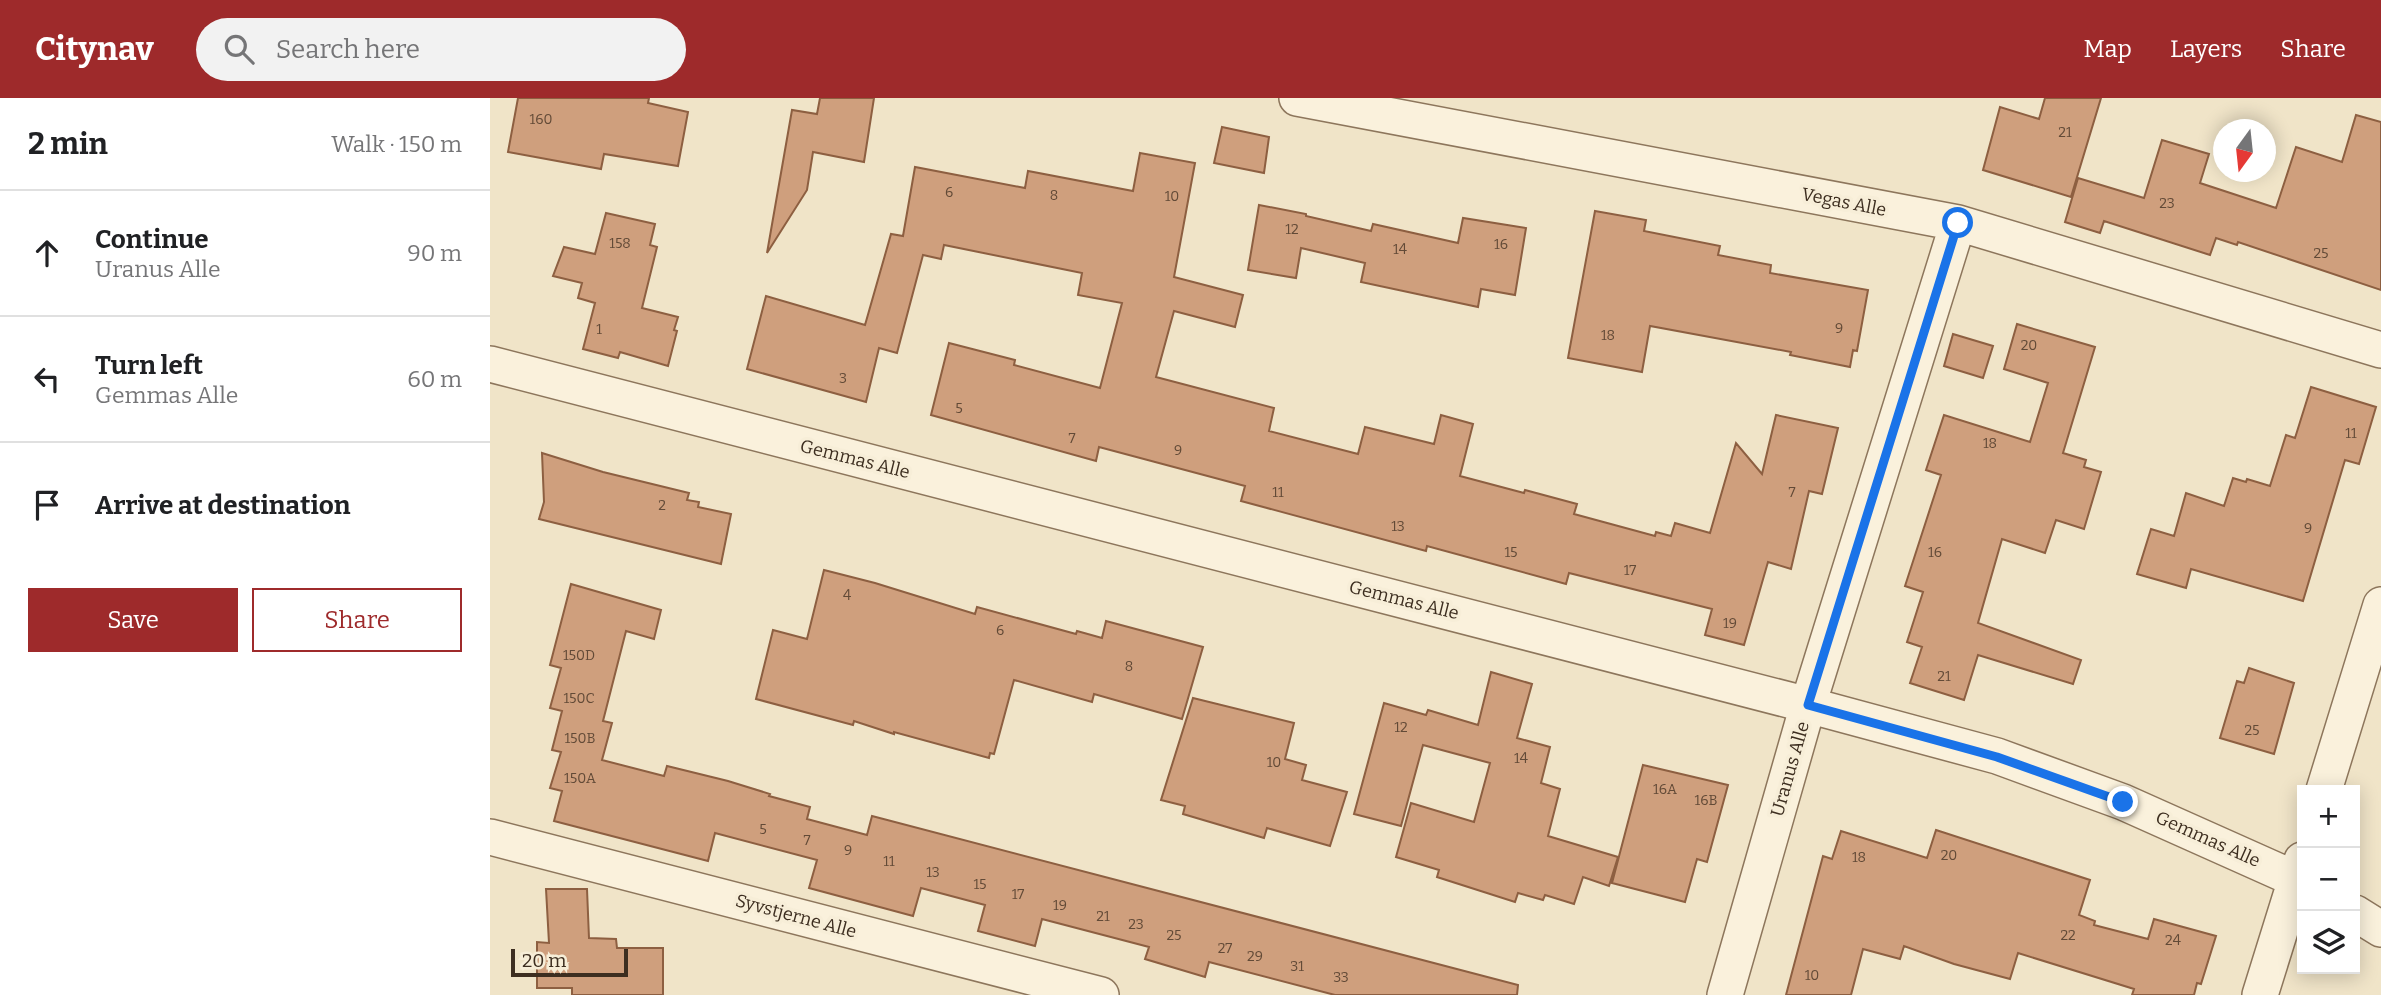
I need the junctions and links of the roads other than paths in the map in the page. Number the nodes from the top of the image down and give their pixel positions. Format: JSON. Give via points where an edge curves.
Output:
{"nodes":[{"id":1,"x":1297,"y":98,"type":"edge"},
{"id":2,"x":1958,"y":223,"type":"junction"},
{"id":3,"x":2381,"y":350,"type":"edge"},
{"id":4,"x":490,"y":365,"type":"edge"},
{"id":5,"x":2381,"y":605,"type":"edge"},
{"id":6,"x":1808,"y":705,"type":"junction"},
{"id":7,"x":2326,"y":785,"type":"edge"},
{"id":8,"x":490,"y":837,"type":"edge"},
{"id":9,"x":2297,"y":872,"type":"edge"},
{"id":10,"x":2297,"y":882,"type":"edge"},
{"id":11,"x":2360,"y":916,"type":"edge"},
{"id":12,"x":2381,"y":929,"type":"edge"},
{"id":13,"x":1101,"y":995,"type":"edge"},
{"id":14,"x":1725,"y":995,"type":"edge"},
{"id":15,"x":2260,"y":995,"type":"edge"}],
"edges":[{"from":1,"to":2,"type":"street","name":"Vegas Alle"},
{"from":2,"to":3,"type":"street","name":"Vegas Alle"},
{"from":2,"to":6,"type":"street","name":"Uranus Alle"},
{"from":4,"to":6,"type":"street","name":"Gemmas Alle"},
{"from":5,"to":7,"type":"street"},
{"from":6,"to":9,"type":"street","name":"Gemmas Alle","via":[[1997,757]]},
{"from":6,"to":14,"type":"street","name":"Uranus Alle"},
{"from":8,"to":13,"type":"street","name":"Syvstjerne Alle"},
{"from":10,"to":15,"type":"street"},
{"from":11,"to":12,"type":"street"}]}
